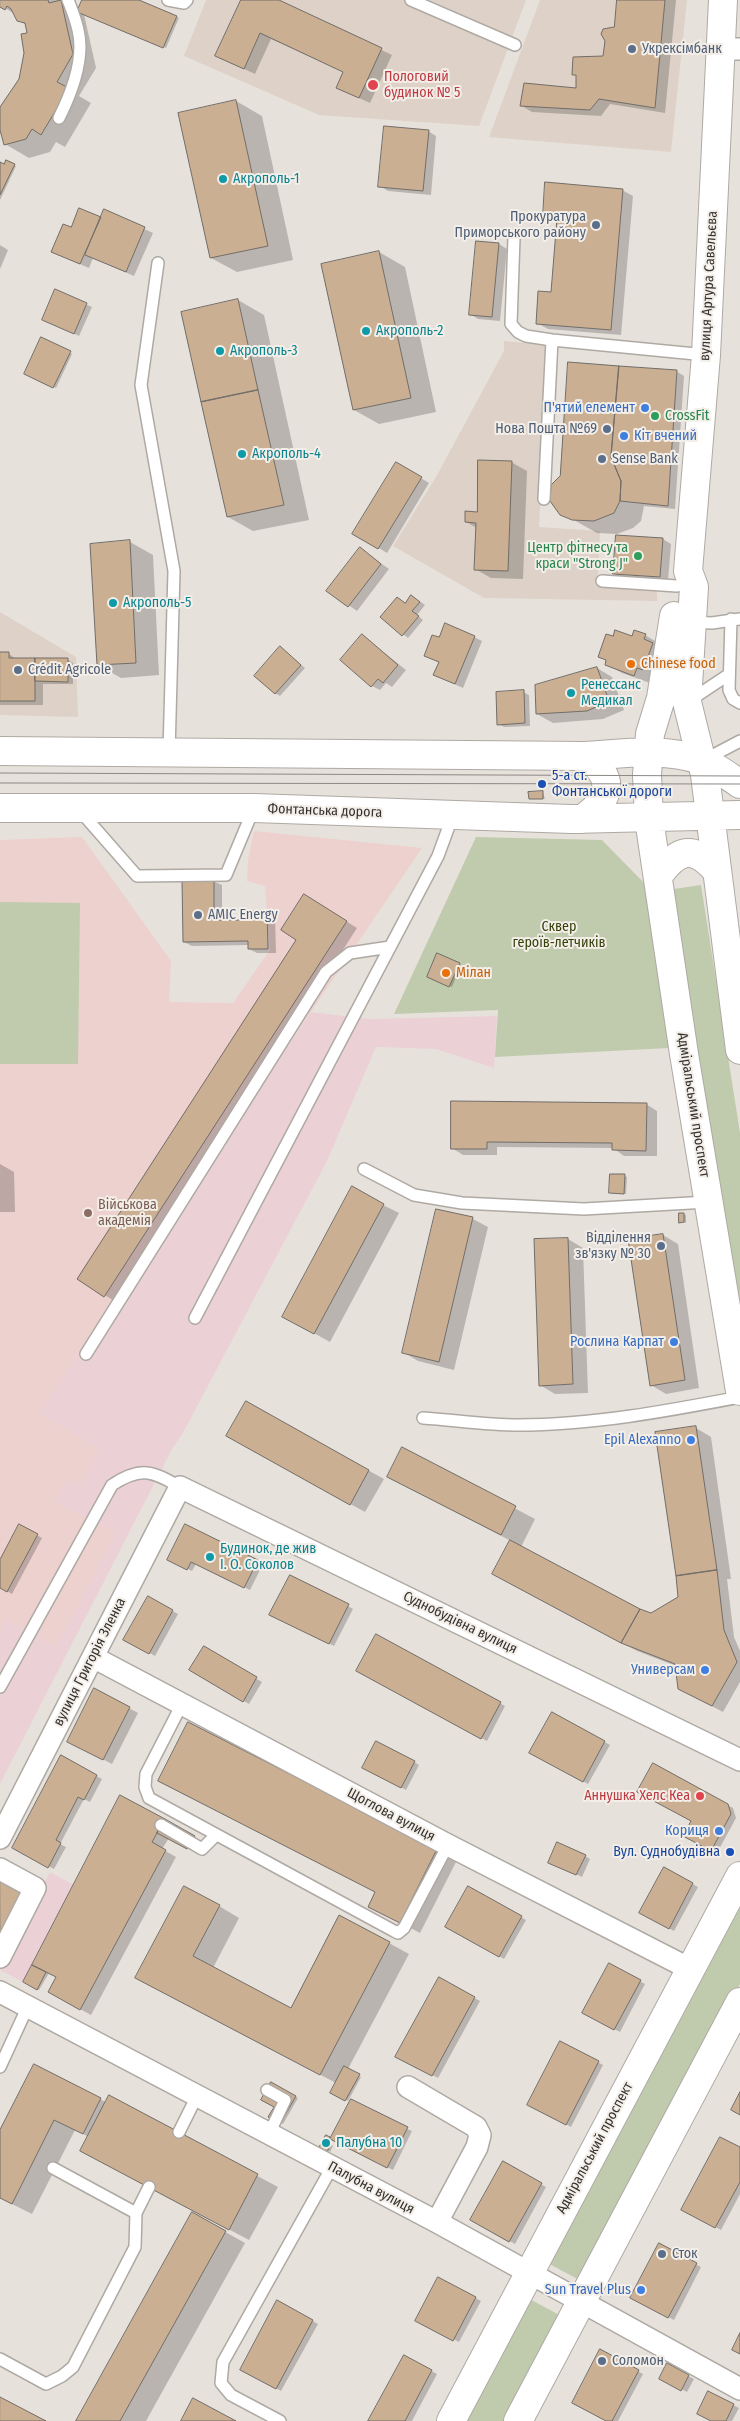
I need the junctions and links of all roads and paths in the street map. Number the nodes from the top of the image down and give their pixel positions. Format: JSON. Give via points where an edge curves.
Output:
{"nodes":[{"id":1,"x":68,"y":0,"type":"edge"},
{"id":2,"x":168,"y":0,"type":"edge"},
{"id":3,"x":187,"y":0,"type":"edge"},
{"id":4,"x":411,"y":0,"type":"edge"},
{"id":5,"x":723,"y":0,"type":"edge"},
{"id":6,"x":516,"y":45,"type":"dead end"},
{"id":7,"x":730,"y":49,"type":"edge"},
{"id":8,"x":59,"y":118,"type":"dead end"},
{"id":9,"x":514,"y":238,"type":"dead end"},
{"id":10,"x":158,"y":264,"type":"dead end"},
{"id":11,"x":552,"y":340,"type":"junction"},
{"id":12,"x":706,"y":355,"type":"junction"},
{"id":13,"x":544,"y":500,"type":"dead end"},
{"id":14,"x":682,"y":578,"type":"junction"},
{"id":15,"x":602,"y":580,"type":"dead end"},
{"id":16,"x":735,"y":619,"type":"edge"},
{"id":17,"x":691,"y":622,"type":"junction"},
{"id":18,"x":728,"y":675,"type":"junction"},
{"id":19,"x":687,"y":702,"type":"junction"},
{"id":20,"x":740,"y":703,"type":"edge"},
{"id":21,"x":740,"y":741,"type":"edge"},
{"id":22,"x":0,"y":751,"type":"edge"},
{"id":23,"x":168,"y":752,"type":"junction"},
{"id":24,"x":648,"y":753,"type":"junction"},
{"id":25,"x":584,"y":756,"type":"junction"},
{"id":26,"x":702,"y":761,"type":"junction"},
{"id":27,"x":740,"y":784,"type":"edge"},
{"id":28,"x":0,"y":808,"type":"edge"},
{"id":29,"x":78,"y":808,"type":"junction"},
{"id":30,"x":254,"y":808,"type":"junction"},
{"id":31,"x":453,"y":815,"type":"junction"},
{"id":32,"x":740,"y":815,"type":"edge"},
{"id":33,"x":711,"y":817,"type":"junction"},
{"id":34,"x":582,"y":819,"type":"junction"},
{"id":35,"x":649,"y":819,"type":"junction"},
{"id":36,"x":716,"y":870,"type":"junction"},
{"id":37,"x":658,"y":876,"type":"junction"},
{"id":38,"x":390,"y":947,"type":"junction"},
{"id":39,"x":740,"y":1050,"type":"edge"},
{"id":40,"x":364,"y":1169,"type":"dead end"},
{"id":41,"x":708,"y":1202,"type":"junction"},
{"id":42,"x":195,"y":1318,"type":"dead end"},
{"id":43,"x":86,"y":1354,"type":"dead end"},
{"id":44,"x":740,"y":1391,"type":"edge"},
{"id":45,"x":740,"y":1397,"type":"edge"},
{"id":46,"x":423,"y":1418,"type":"dead end"},
{"id":47,"x":180,"y":1487,"type":"junction"},
{"id":48,"x":93,"y":1657,"type":"junction"},
{"id":49,"x":0,"y":1687,"type":"edge"},
{"id":50,"x":182,"y":1704,"type":"junction"},
{"id":51,"x":740,"y":1760,"type":"edge"},
{"id":52,"x":161,"y":1825,"type":"dead end"},
{"id":53,"x":216,"y":1835,"type":"junction"},
{"id":54,"x":0,"y":1838,"type":"edge"},
{"id":55,"x":448,"y":1845,"type":"junction"},
{"id":56,"x":0,"y":1869,"type":"edge"},
{"id":57,"x":740,"y":1876,"type":"edge"},
{"id":58,"x":0,"y":1957,"type":"edge"},
{"id":59,"x":690,"y":1969,"type":"junction"},
{"id":60,"x":0,"y":1992,"type":"edge"},
{"id":61,"x":740,"y":2002,"type":"edge"},
{"id":62,"x":28,"y":2006,"type":"junction"},
{"id":63,"x":0,"y":2068,"type":"edge"},
{"id":64,"x":408,"y":2087,"type":"dead end"},
{"id":65,"x":267,"y":2090,"type":"dead end"},
{"id":66,"x":197,"y":2096,"type":"junction"},
{"id":67,"x":178,"y":2132,"type":"dead end"},
{"id":68,"x":269,"y":2134,"type":"junction"},
{"id":69,"x":332,"y":2167,"type":"junction"},
{"id":70,"x":53,"y":2168,"type":"dead end"},
{"id":71,"x":149,"y":2187,"type":"dead end"},
{"id":72,"x":136,"y":2213,"type":"junction"},
{"id":73,"x":437,"y":2222,"type":"junction"},
{"id":74,"x":528,"y":2274,"type":"junction"},
{"id":75,"x":581,"y":2302,"type":"junction"},
{"id":76,"x":0,"y":2359,"type":"edge"},
{"id":77,"x":740,"y":2389,"type":"edge"},
{"id":78,"x":280,"y":2421,"type":"edge"},
{"id":79,"x":451,"y":2421,"type":"edge"},
{"id":80,"x":518,"y":2421,"type":"edge"}],
"edges":[{"from":1,"to":8,"type":"lane","via":[[79,32],[77,70],[69,99]]},
{"from":2,"to":3,"type":"lane","via":[[184,3]]},
{"from":4,"to":6,"type":"lane"},
{"from":5,"to":7,"type":"main road","name":"вулиця Артура Савельєва"},
{"from":7,"to":12,"type":"main road","name":"вулиця Артура Савельєва"},
{"from":9,"to":11,"type":"lane","via":[[511,324],[526,336]]},
{"from":10,"to":23,"type":"lane","via":[[141,385],[174,571]]},
{"from":11,"to":12,"type":"lane"},
{"from":11,"to":13,"type":"lane"},
{"from":12,"to":14,"type":"main road","name":"вулиця Артура Савельєва"},
{"from":14,"to":15,"type":"lane"},
{"from":14,"to":17,"type":"main road","name":"вулиця Артура Савельєва","via":[[694,587]]},
{"from":14,"to":24,"type":"main road","name":"вулиця Артура Савельєва"},
{"from":16,"to":17,"type":"lane"},
{"from":16,"to":18,"type":"lane"},
{"from":17,"to":19,"type":"main road","name":"вулиця Артура Савельєва"},
{"from":18,"to":19,"type":"lane"},
{"from":18,"to":20,"type":"lane","via":[[729,690]]},
{"from":19,"to":26,"type":"main road","name":"вулиця Артура Савельєва"},
{"from":21,"to":26,"type":"lane"},
{"from":22,"to":23,"type":"main road"},
{"from":23,"to":25,"type":"main road"},
{"from":24,"to":25,"type":"main road"},
{"from":24,"to":26,"type":"main road","via":[[680,754]]},
{"from":24,"to":35,"type":"main road","name":"вулиця Артура Савельєва"},
{"from":25,"to":34,"type":"main road","via":[[598,765],[606,776],[607,784],[601,802]]},
{"from":26,"to":27,"type":"main road"},
{"from":26,"to":33,"type":"main road","name":"вулиця Артура Савельєва"},
{"from":28,"to":29,"type":"main road","name":"Фонтанська дорога"},
{"from":29,"to":30,"type":"main road","name":"Фонтанська дорога"},
{"from":29,"to":30,"type":"lane","via":[[138,876],[226,875]]},
{"from":30,"to":31,"type":"main road","name":"Фонтанська дорога"},
{"from":31,"to":34,"type":"main road","name":"Фонтанська дорога"},
{"from":31,"to":38,"type":"lane","via":[[438,856]]},
{"from":32,"to":33,"type":"main road"},
{"from":33,"to":35,"type":"main road","name":"Фонтанська дорога"},
{"from":33,"to":36,"type":"main road"},
{"from":34,"to":35,"type":"main road","name":"Фонтанська дорога"},
{"from":35,"to":37,"type":"main road","name":"Адміральський проспект"},
{"from":36,"to":37,"type":"main road","via":[[705,858],[693,852],[682,853],[668,862]]},
{"from":36,"to":39,"type":"main road"},
{"from":37,"to":41,"type":"main road","name":"Адміральський проспект"},
{"from":38,"to":42,"type":"lane"},
{"from":38,"to":43,"type":"lane","via":[[350,954],[326,972]]},
{"from":40,"to":41,"type":"lane","via":[[414,1195],[462,1203],[584,1209]]},
{"from":41,"to":44,"type":"main road","name":"Адміральський проспект"},
{"from":45,"to":46,"type":"lane","via":[[566,1423],[516,1425]]},
{"from":47,"to":48,"type":"street","name":"вулиця Григорія Зленка"},
{"from":47,"to":49,"type":"lane","via":[[162,1477],[132,1472],[112,1484]]},
{"from":47,"to":51,"type":"street","name":"Суднобудівна вулиця"},
{"from":48,"to":50,"type":"street","name":"Щоглова вулиця"},
{"from":48,"to":54,"type":"street","name":"вулиця Григорія Зленка"},
{"from":50,"to":53,"type":"lane","via":[[146,1774],[145,1787],[149,1798]]},
{"from":50,"to":55,"type":"street","name":"Щоглова вулиця"},
{"from":52,"to":53,"type":"lane","via":[[202,1849]]},
{"from":53,"to":55,"type":"lane","via":[[398,1933],[404,1928]]},
{"from":55,"to":59,"type":"street","name":"Щоглова вулиця"},
{"from":56,"to":58,"type":"street","via":[[35,1888]]},
{"from":57,"to":59,"type":"main road","name":"Адміральський проспект"},
{"from":59,"to":74,"type":"main road","name":"Адміральський проспект"},
{"from":60,"to":62,"type":"street","name":"Палубна вулиця"},
{"from":61,"to":75,"type":"main road"},
{"from":62,"to":63,"type":"lane"},
{"from":62,"to":66,"type":"street","name":"Палубна вулиця"},
{"from":64,"to":73,"type":"street","via":[[476,2127],[480,2135],[477,2147]]},
{"from":65,"to":68,"type":"lane","via":[[285,2100]]},
{"from":66,"to":67,"type":"lane"},
{"from":66,"to":68,"type":"street","name":"Палубна вулиця"},
{"from":68,"to":69,"type":"street","name":"Палубна вулиця"},
{"from":69,"to":73,"type":"street","name":"Палубна вулиця"},
{"from":69,"to":78,"type":"lane","via":[[223,2362],[221,2383],[232,2395]]},
{"from":70,"to":72,"type":"lane"},
{"from":71,"to":72,"type":"lane"},
{"from":72,"to":76,"type":"lane","via":[[135,2247],[73,2367],[46,2384]]},
{"from":73,"to":74,"type":"street","name":"Палубна вулиця"},
{"from":74,"to":75,"type":"street","name":"Палубна вулиця"},
{"from":74,"to":79,"type":"main road","name":"Адміральський проспект"},
{"from":75,"to":77,"type":"street","name":"Палубна вулиця"},
{"from":75,"to":80,"type":"main road"}]}
